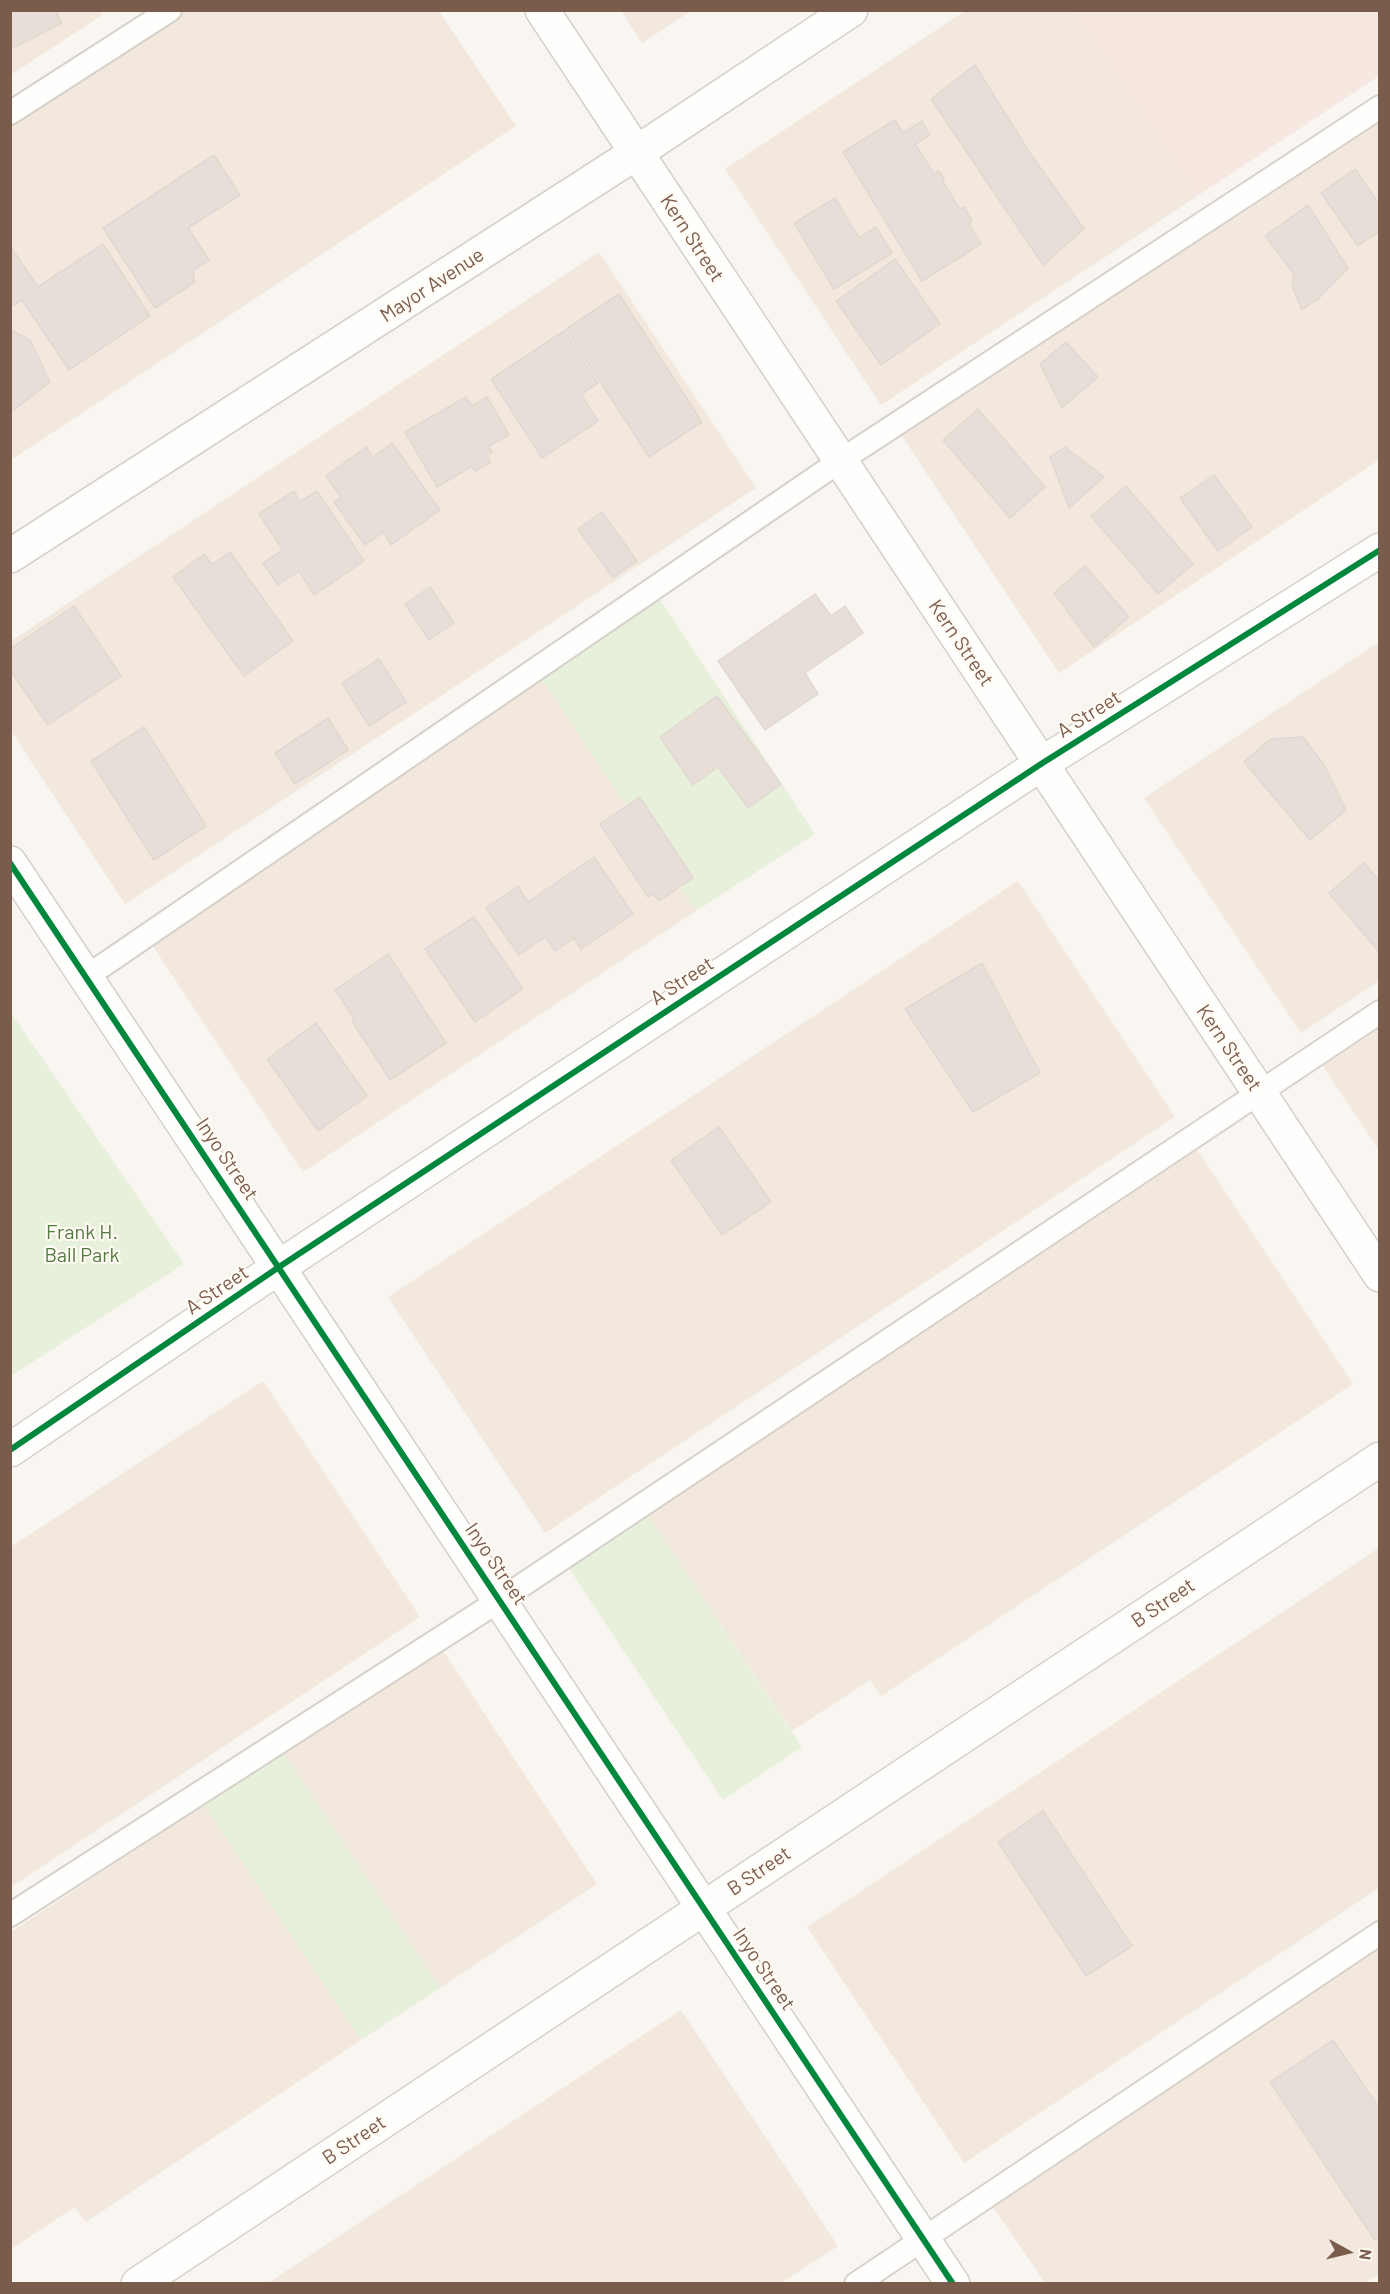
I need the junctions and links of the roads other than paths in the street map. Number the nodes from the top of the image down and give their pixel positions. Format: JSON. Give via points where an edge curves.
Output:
{"nodes":[{"id":1,"x":170,"y":10,"type":"edge"},
{"id":2,"x":542,"y":10,"type":"edge"},
{"id":3,"x":850,"y":10,"type":"edge"},
{"id":4,"x":1380,"y":106,"type":"edge"},
{"id":5,"x":10,"y":113,"type":"edge"},
{"id":6,"x":636,"y":153,"type":"junction"},
{"id":7,"x":840,"y":461,"type":"junction"},
{"id":8,"x":1380,"y":550,"type":"edge"},
{"id":9,"x":10,"y":555,"type":"edge"},
{"id":10,"x":1041,"y":764,"type":"junction"},
{"id":11,"x":10,"y":863,"type":"edge"},
{"id":12,"x":86,"y":977,"type":"junction"},
{"id":13,"x":1380,"y":1012,"type":"edge"},
{"id":14,"x":1260,"y":1093,"type":"junction"},
{"id":15,"x":279,"y":1268,"type":"junction"},
{"id":16,"x":1380,"y":1275,"type":"edge"},
{"id":17,"x":10,"y":1450,"type":"edge"},
{"id":18,"x":1380,"y":1459,"type":"edge"},
{"id":19,"x":500,"y":1600,"type":"junction"},
{"id":20,"x":703,"y":1908,"type":"junction"},
{"id":21,"x":10,"y":1915,"type":"edge"},
{"id":22,"x":1380,"y":1933,"type":"edge"},
{"id":23,"x":923,"y":2239,"type":"junction"},
{"id":24,"x":138,"y":2283,"type":"edge"},
{"id":25,"x":856,"y":2283,"type":"edge"},
{"id":26,"x":953,"y":2283,"type":"edge"}],
"edges":[{"from":1,"to":5,"type":"lane"},
{"from":2,"to":6,"type":"street","name":"Kern Street"},
{"from":3,"to":6,"type":"street","name":"Mayor Avenue"},
{"from":4,"to":7,"type":"lane"},
{"from":6,"to":7,"type":"street","name":"Kern Street"},
{"from":6,"to":9,"type":"street","name":"Mayor Avenue"},
{"from":7,"to":10,"type":"street","name":"Kern Street"},
{"from":7,"to":12,"type":"lane"},
{"from":8,"to":10,"type":"street","name":"A Street"},
{"from":10,"to":14,"type":"street","name":"Kern Street"},
{"from":10,"to":15,"type":"street","name":"A Street"},
{"from":11,"to":12,"type":"street","name":"Inyo Street"},
{"from":12,"to":15,"type":"street","name":"Inyo Street"},
{"from":13,"to":14,"type":"lane"},
{"from":14,"to":16,"type":"street","name":"Kern Street"},
{"from":14,"to":19,"type":"lane"},
{"from":15,"to":17,"type":"street","name":"A Street"},
{"from":15,"to":19,"type":"street","name":"Inyo Street"},
{"from":18,"to":20,"type":"street","name":"B Street"},
{"from":19,"to":20,"type":"street","name":"Inyo Street"},
{"from":19,"to":21,"type":"lane"},
{"from":20,"to":23,"type":"street","name":"Inyo Street"},
{"from":20,"to":24,"type":"street","name":"B Street"},
{"from":22,"to":23,"type":"lane"},
{"from":23,"to":25,"type":"lane"},
{"from":23,"to":26,"type":"street","name":"Inyo Street"}]}
